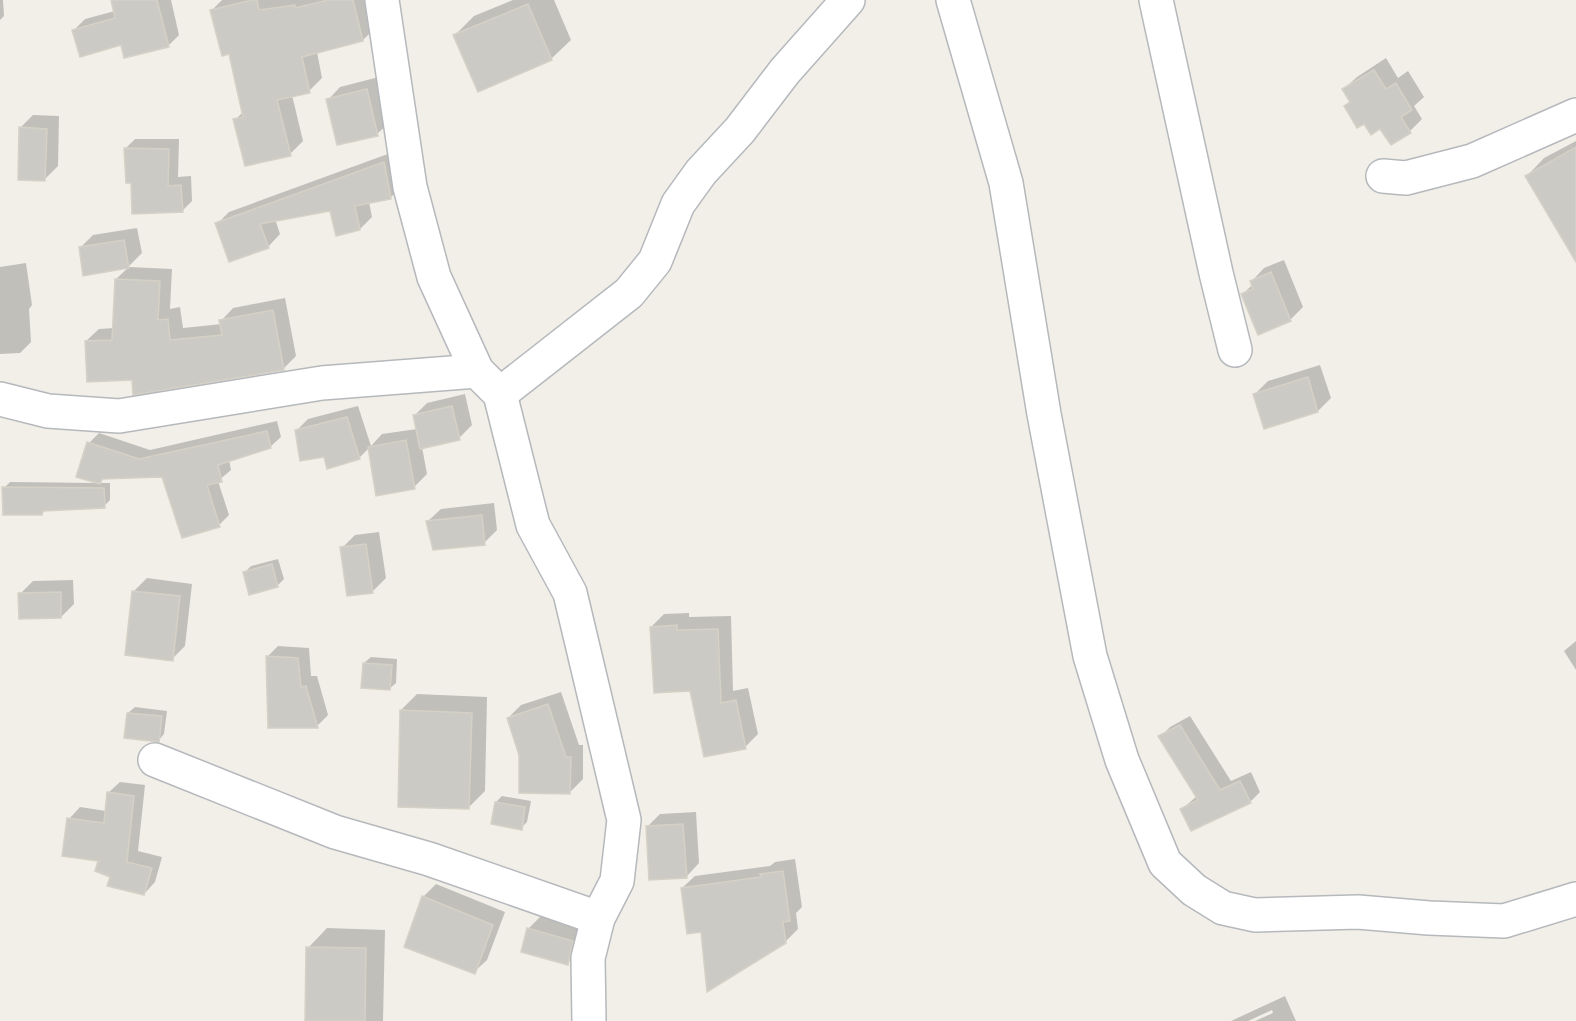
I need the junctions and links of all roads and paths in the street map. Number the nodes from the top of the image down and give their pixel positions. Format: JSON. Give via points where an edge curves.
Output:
{"nodes":[{"id":1,"x":382,"y":0,"type":"edge"},
{"id":2,"x":848,"y":0,"type":"edge"},
{"id":3,"x":953,"y":0,"type":"edge"},
{"id":4,"x":1156,"y":0,"type":"edge"},
{"id":5,"x":1576,"y":115,"type":"edge"},
{"id":6,"x":1383,"y":176,"type":"dead end"},
{"id":7,"x":1235,"y":350,"type":"dead end"},
{"id":8,"x":477,"y":371,"type":"junction"},
{"id":9,"x":500,"y":394,"type":"junction"},
{"id":10,"x":0,"y":399,"type":"edge"},
{"id":11,"x":155,"y":760,"type":"dead end"},
{"id":12,"x":1576,"y":899,"type":"edge"},
{"id":13,"x":598,"y":918,"type":"junction"},
{"id":14,"x":589,"y":1021,"type":"edge"}],
"edges":[{"from":1,"to":8,"type":"street","via":[[410,187],[434,277]]},
{"from":2,"to":9,"type":"street","via":[[701,172],[678,204],[655,261],[629,293]]},
{"from":3,"to":12,"type":"street","via":[[1006,183],[1090,656],[1122,760],[1165,862],[1194,890],[1223,908],[1255,915],[1358,912],[1504,921]]},
{"from":4,"to":7,"type":"street"},
{"from":5,"to":6,"type":"street","via":[[1472,161],[1406,178]]},
{"from":8,"to":9,"type":"street"},
{"from":8,"to":10,"type":"street","via":[[322,383],[118,416],[48,411]]},
{"from":9,"to":13,"type":"street","via":[[533,525],[570,593],[624,820],[617,881]]},
{"from":11,"to":13,"type":"street","via":[[335,832],[429,859]]},
{"from":13,"to":14,"type":"street","via":[[588,958]]}]}
